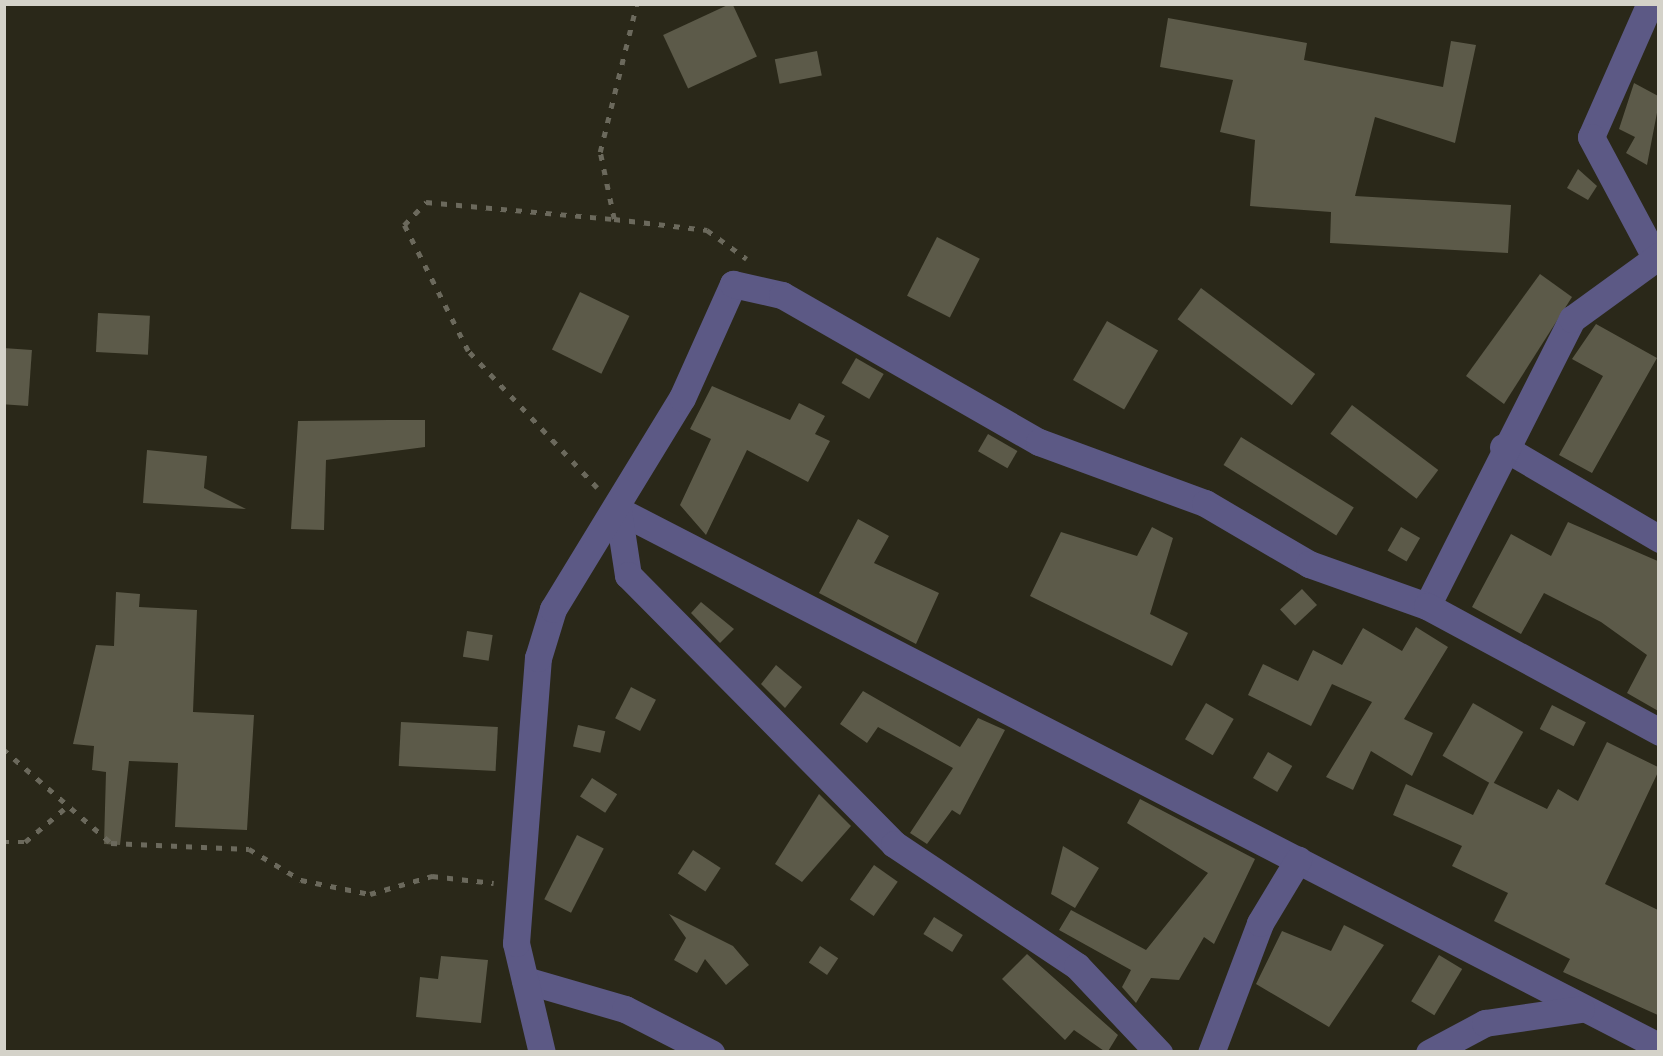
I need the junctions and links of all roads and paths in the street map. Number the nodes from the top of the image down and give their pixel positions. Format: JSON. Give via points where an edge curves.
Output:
{"nodes":[{"id":1,"x":637,"y":3,"type":"edge"},
{"id":2,"x":1650,"y":3,"type":"edge"},
{"id":3,"x":614,"y":219,"type":"junction"},
{"id":4,"x":1658,"y":256,"type":"edge"},
{"id":5,"x":733,"y":284,"type":"junction"},
{"id":6,"x":1503,"y":448,"type":"junction"},
{"id":7,"x":618,"y":510,"type":"junction"},
{"id":8,"x":1660,"y":539,"type":"edge"},
{"id":9,"x":1427,"y":606,"type":"junction"},
{"id":10,"x":1660,"y":732,"type":"edge"},
{"id":11,"x":3,"y":748,"type":"edge"},
{"id":12,"x":64,"y":809,"type":"junction"},
{"id":13,"x":3,"y":842,"type":"edge"},
{"id":14,"x":1298,"y":860,"type":"junction"},
{"id":15,"x":524,"y":887,"type":"junction"},
{"id":16,"x":525,"y":980,"type":"junction"},
{"id":17,"x":1585,"y":1008,"type":"junction"},
{"id":18,"x":1660,"y":1047,"type":"edge"},
{"id":19,"x":1431,"y":1052,"type":"edge"},
{"id":20,"x":542,"y":1053,"type":"edge"},
{"id":21,"x":711,"y":1053,"type":"edge"},
{"id":22,"x":1159,"y":1053,"type":"edge"},
{"id":23,"x":1210,"y":1053,"type":"edge"}],
"edges":[{"from":1,"to":3,"type":"path","via":[[600,152]]},
{"from":2,"to":4,"type":"street","via":[[1591,137]]},
{"from":3,"to":5,"type":"path","via":[[720,237],[748,260]]},
{"from":3,"to":7,"type":"path","via":[[426,202],[404,225],[468,351]]},
{"from":4,"to":6,"type":"street","via":[[1572,319]]},
{"from":5,"to":7,"type":"street"},
{"from":5,"to":9,"type":"street","via":[[782,295],[1039,442],[1205,503],[1309,564]]},
{"from":6,"to":8,"type":"street"},
{"from":6,"to":9,"type":"street"},
{"from":7,"to":14,"type":"street"},
{"from":7,"to":15,"type":"street","via":[[567,581],[538,658]]},
{"from":7,"to":22,"type":"street","via":[[628,575],[893,844],[1077,966]]},
{"from":9,"to":10,"type":"street"},
{"from":11,"to":12,"type":"path"},
{"from":12,"to":13,"type":"path","via":[[25,842]]},
{"from":12,"to":15,"type":"path","via":[[111,843],[249,849],[302,880],[370,894],[432,876]]},
{"from":14,"to":17,"type":"street"},
{"from":14,"to":23,"type":"street","via":[[1260,922]]},
{"from":15,"to":16,"type":"street"},
{"from":16,"to":20,"type":"street"},
{"from":16,"to":21,"type":"street","via":[[625,1009]]},
{"from":17,"to":18,"type":"street"},
{"from":17,"to":19,"type":"street","via":[[1501,1019]]}]}
